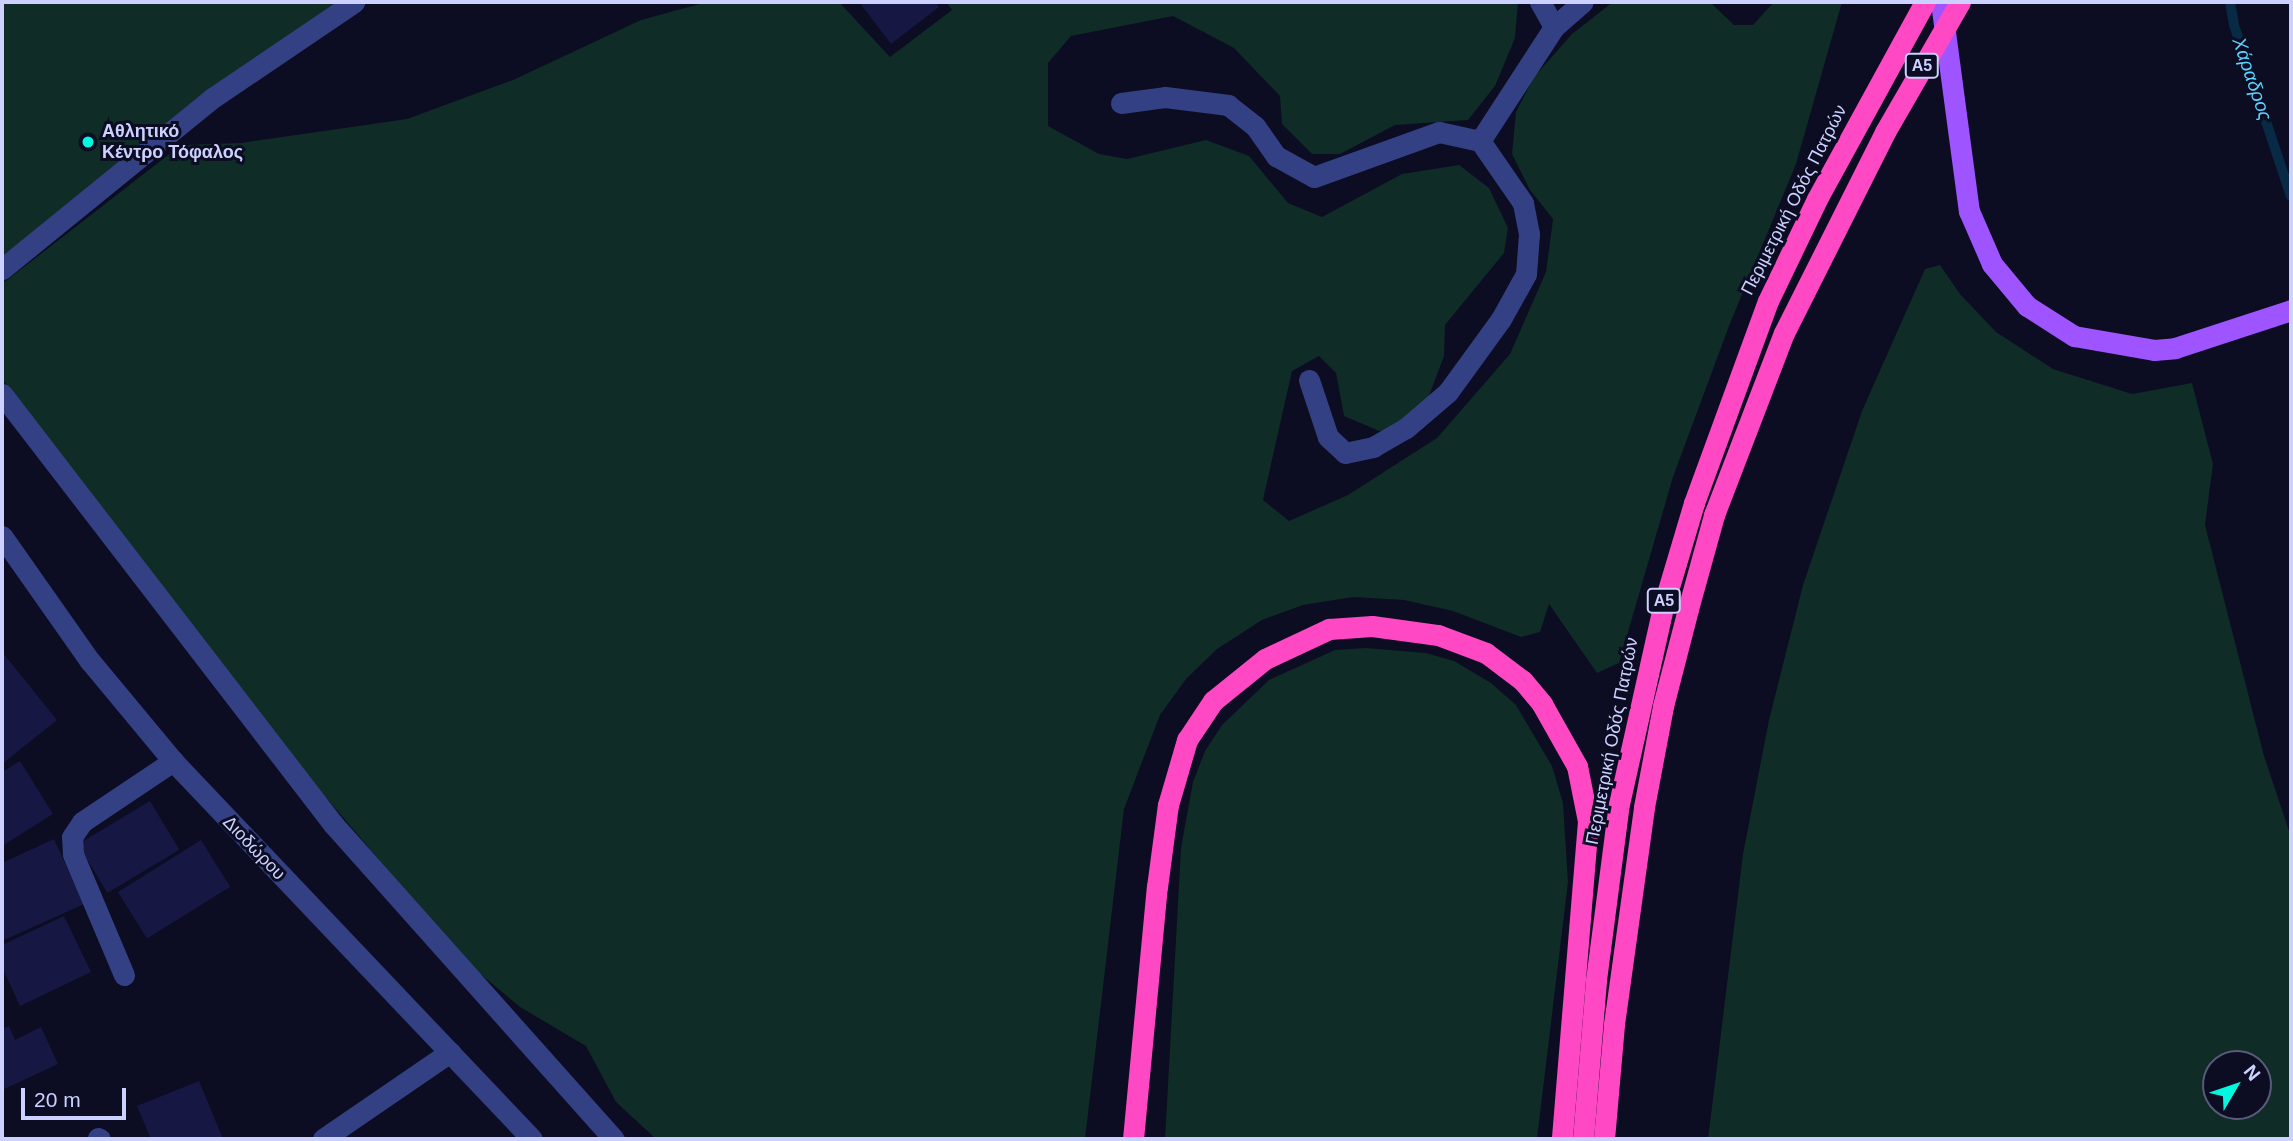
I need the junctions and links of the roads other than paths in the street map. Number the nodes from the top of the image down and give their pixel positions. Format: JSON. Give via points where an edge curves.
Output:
{"nodes":[{"id":1,"x":354,"y":2,"type":"edge"},
{"id":2,"x":1540,"y":2,"type":"edge"},
{"id":3,"x":1583,"y":2,"type":"edge"},
{"id":4,"x":1925,"y":2,"type":"edge"},
{"id":5,"x":1941,"y":2,"type":"edge"},
{"id":6,"x":1961,"y":2,"type":"edge"},
{"id":7,"x":1554,"y":27,"type":"junction"},
{"id":8,"x":1121,"y":103,"type":"dead end"},
{"id":9,"x":1480,"y":141,"type":"junction"},
{"id":10,"x":2,"y":269,"type":"edge"},
{"id":11,"x":2291,"y":310,"type":"edge"},
{"id":12,"x":1309,"y":380,"type":"dead end"},
{"id":13,"x":2,"y":394,"type":"edge"},
{"id":14,"x":5,"y":547,"type":"edge"},
{"id":15,"x":173,"y":761,"type":"junction"},
{"id":16,"x":124,"y":975,"type":"dead end"},
{"id":17,"x":450,"y":1052,"type":"junction"},
{"id":18,"x":323,"y":1139,"type":"edge"},
{"id":19,"x":532,"y":1139,"type":"edge"},
{"id":20,"x":614,"y":1139,"type":"edge"},
{"id":21,"x":1133,"y":1139,"type":"edge"},
{"id":22,"x":1562,"y":1139,"type":"edge"},
{"id":23,"x":1583,"y":1139,"type":"edge"},
{"id":24,"x":1604,"y":1139,"type":"edge"}],
"edges":[{"from":1,"to":10,"type":"street","via":[[211,99]]},
{"from":2,"to":7,"type":"street"},
{"from":3,"to":7,"type":"street"},
{"from":4,"to":23,"type":"highway","name":"Περιμετρική Οδός Πατρών","number":"Α5","via":[[1768,301],[1698,490],[1663,607],[1619,804],[1596,980]]},
{"from":5,"to":11,"type":"main road","via":[[1969,211],[1992,264],[2026,306],[2074,337],[2129,348],[2175,348]]},
{"from":6,"to":24,"type":"highway","number":"Α5","bridge":true,"via":[[1885,132],[1784,333],[1714,515],[1662,706],[1644,807],[1614,1024]]},
{"from":7,"to":9,"type":"street"},
{"from":8,"to":9,"type":"street","via":[[1165,97],[1228,105],[1255,126],[1276,156],[1314,177],[1439,132]]},
{"from":9,"to":12,"type":"street","via":[[1523,203],[1529,234],[1526,274],[1501,319],[1448,392],[1406,428],[1373,447],[1345,453],[1328,437]]},
{"from":13,"to":20,"type":"street","via":[[333,824]]},
{"from":14,"to":15,"type":"street","name":"Διοδώρου","via":[[90,661]]},
{"from":15,"to":16,"type":"street","via":[[82,822],[72,836],[73,854]]},
{"from":15,"to":17,"type":"street","name":"Διοδώρου"},
{"from":17,"to":18,"type":"street"},
{"from":17,"to":19,"type":"street","name":"Διοδώρου"},
{"from":21,"to":22,"type":"highway","via":[[1160,860],[1178,761],[1187,740],[1213,701],[1265,659],[1329,629],[1372,626],[1438,635],[1486,653],[1523,681],[1542,704],[1577,766],[1588,821]]}]}
